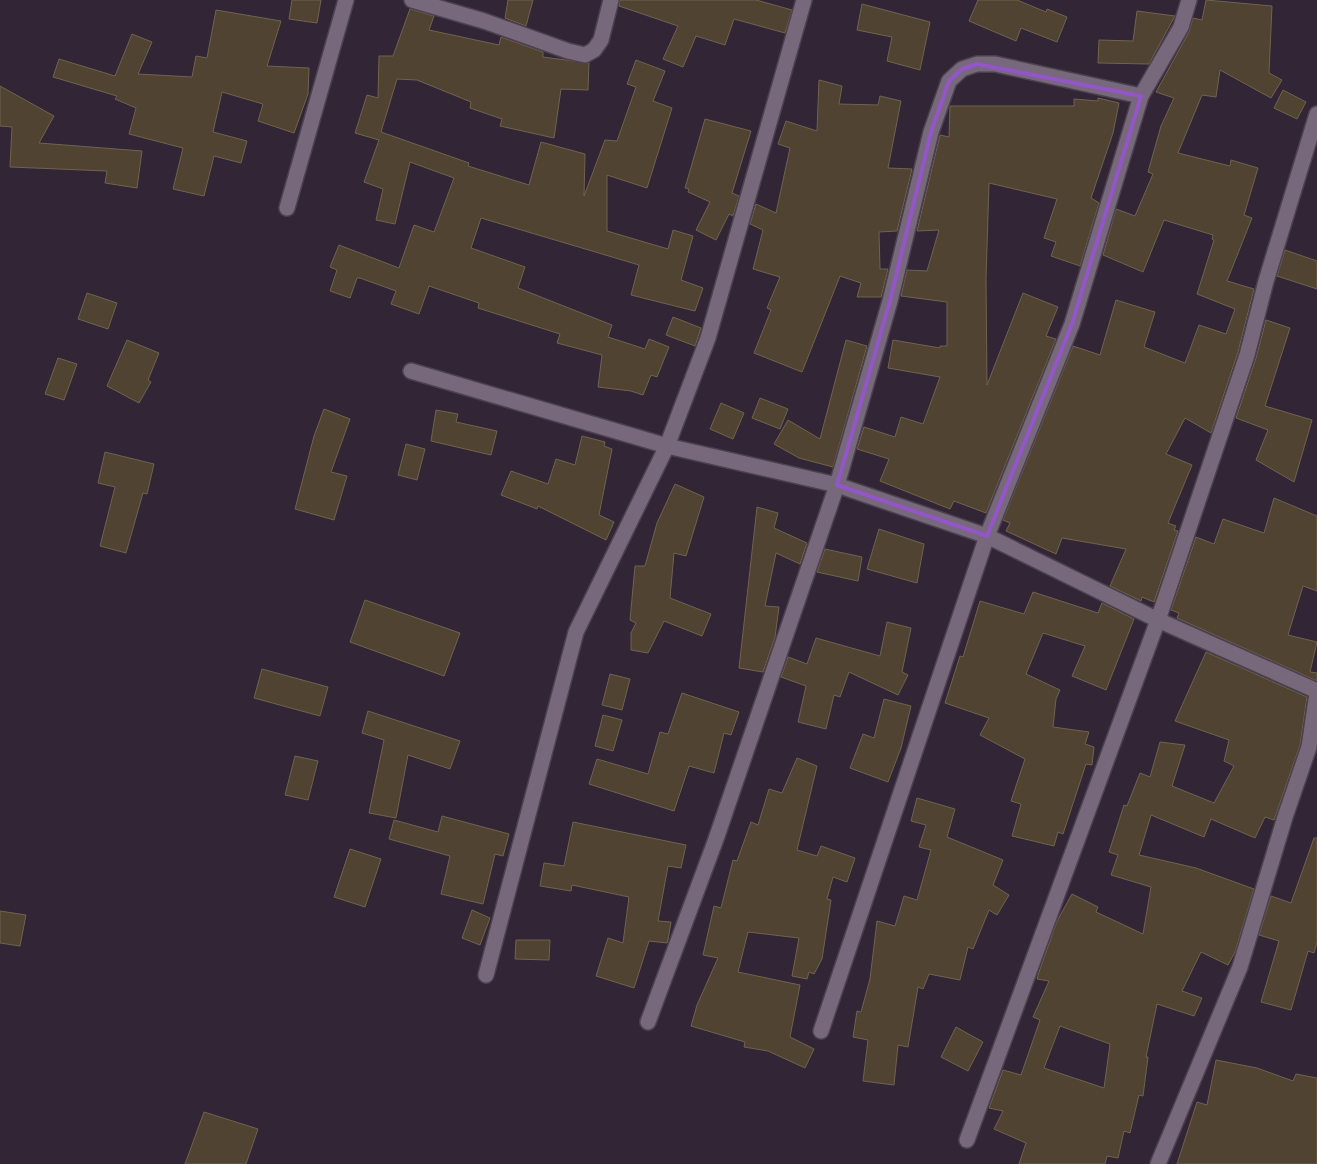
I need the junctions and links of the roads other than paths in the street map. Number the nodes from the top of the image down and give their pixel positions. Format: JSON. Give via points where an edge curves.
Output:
{"nodes":[{"id":1,"x":346,"y":0,"type":"edge"},
{"id":2,"x":412,"y":0,"type":"edge"},
{"id":3,"x":611,"y":0,"type":"edge"},
{"id":4,"x":804,"y":0,"type":"edge"},
{"id":5,"x":1189,"y":0,"type":"edge"},
{"id":6,"x":1141,"y":96,"type":"junction"},
{"id":7,"x":1317,"y":114,"type":"edge"},
{"id":8,"x":287,"y":208,"type":"dead end"},
{"id":9,"x":411,"y":370,"type":"dead end"},
{"id":10,"x":667,"y":446,"type":"junction"},
{"id":11,"x":837,"y":485,"type":"junction"},
{"id":12,"x":987,"y":536,"type":"junction"},
{"id":13,"x":1158,"y":620,"type":"junction"},
{"id":14,"x":1317,"y":692,"type":"edge"},
{"id":15,"x":486,"y":975,"type":"dead end"},
{"id":16,"x":648,"y":1022,"type":"dead end"},
{"id":17,"x":821,"y":1031,"type":"dead end"},
{"id":18,"x":968,"y":1140,"type":"dead end"},
{"id":19,"x":1158,"y":1164,"type":"edge"}],
"edges":[{"from":1,"to":8,"type":"street"},
{"from":2,"to":3,"type":"street","via":[[585,55],[594,50],[601,40]]},
{"from":4,"to":10,"type":"street","via":[[722,294]]},
{"from":5,"to":6,"type":"street","via":[[1181,28]]},
{"from":6,"to":11,"type":"street","via":[[995,64],[977,64],[962,69],[949,81],[931,132],[890,301]]},
{"from":6,"to":12,"type":"street","via":[[1072,324]]},
{"from":7,"to":13,"type":"street","via":[[1266,281],[1247,356]]},
{"from":9,"to":10,"type":"street"},
{"from":10,"to":11,"type":"street"},
{"from":10,"to":15,"type":"street","via":[[576,632]]},
{"from":11,"to":12,"type":"street"},
{"from":11,"to":16,"type":"street","via":[[716,839]]},
{"from":12,"to":13,"type":"street"},
{"from":12,"to":17,"type":"street"},
{"from":13,"to":14,"type":"street"},
{"from":13,"to":18,"type":"street"},
{"from":14,"to":19,"type":"street","via":[[1309,747],[1240,967]]}]}
